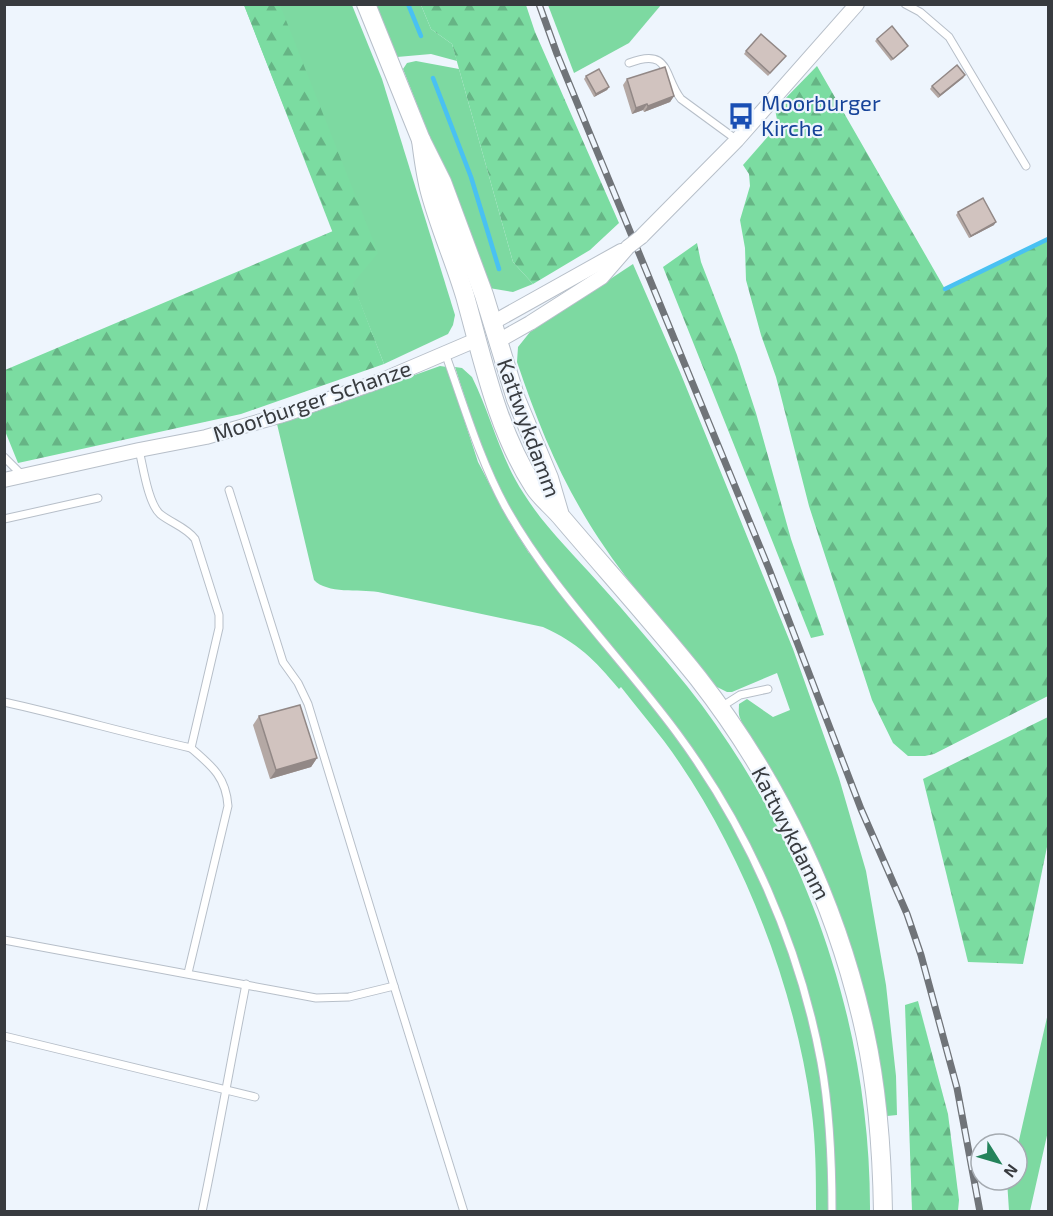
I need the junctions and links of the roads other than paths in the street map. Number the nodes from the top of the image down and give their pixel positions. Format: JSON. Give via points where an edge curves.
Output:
{"nodes":[{"id":1,"x":366,"y":4,"type":"edge"},
{"id":2,"x":857,"y":4,"type":"edge"},
{"id":3,"x":905,"y":4,"type":"edge"},
{"id":4,"x":629,"y":63,"type":"dead end"},
{"id":5,"x":421,"y":140,"type":"junction"},
{"id":6,"x":737,"y":140,"type":"junction"},
{"id":7,"x":1026,"y":166,"type":"dead end"},
{"id":8,"x":628,"y":248,"type":"junction"},
{"id":9,"x":492,"y":322,"type":"junction"},
{"id":10,"x":476,"y":340,"type":"junction"},
{"id":11,"x":498,"y":341,"type":"junction"},
{"id":12,"x":445,"y":353,"type":"junction"},
{"id":13,"x":139,"y":450,"type":"junction"},
{"id":14,"x":4,"y":457,"type":"edge"},
{"id":15,"x":23,"y":476,"type":"junction"},
{"id":16,"x":4,"y":480,"type":"edge"},
{"id":17,"x":229,"y":490,"type":"dead end"},
{"id":18,"x":98,"y":498,"type":"dead end"},
{"id":19,"x":561,"y":516,"type":"junction"},
{"id":20,"x":4,"y":519,"type":"edge"},
{"id":21,"x":768,"y":689,"type":"dead end"},
{"id":22,"x":4,"y":702,"type":"edge"},
{"id":23,"x":720,"y":708,"type":"junction"},
{"id":24,"x":191,"y":748,"type":"junction"},
{"id":25,"x":4,"y":940,"type":"edge"},
{"id":26,"x":189,"y":973,"type":"junction"},
{"id":27,"x":246,"y":984,"type":"junction"},
{"id":28,"x":394,"y":986,"type":"junction"},
{"id":29,"x":4,"y":1036,"type":"edge"},
{"id":30,"x":225,"y":1090,"type":"junction"},
{"id":31,"x":255,"y":1097,"type":"dead end"},
{"id":32,"x":202,"y":1212,"type":"edge"},
{"id":33,"x":464,"y":1212,"type":"edge"},
{"id":34,"x":832,"y":1212,"type":"edge"},
{"id":35,"x":883,"y":1212,"type":"edge"}],
"edges":[{"from":1,"to":5,"type":"main road"},
{"from":2,"to":6,"type":"street"},
{"from":3,"to":7,"type":"lane","via":[[949,37]]},
{"from":4,"to":6,"type":"lane","via":[[646,58],[659,62],[670,74],[681,99]]},
{"from":5,"to":9,"type":"main road","name":"Kattwykdamm","via":[[442,182]]},
{"from":5,"to":10,"type":"main road","name":"Kattwykdamm","via":[[429,188]]},
{"from":6,"to":8,"type":"street","bridge":true},
{"from":8,"to":9,"type":"street"},
{"from":8,"to":11,"type":"street","via":[[602,277]]},
{"from":9,"to":10,"type":"main road"},
{"from":9,"to":11,"type":"main road","name":"Kattwykdamm"},
{"from":10,"to":11,"type":"main road"},
{"from":10,"to":12,"type":"street","name":"Moorburger Schanze"},
{"from":10,"to":19,"type":"main road","name":"Kattwykdamm","via":[[519,459],[535,489]]},
{"from":11,"to":19,"type":"main road","name":"Kattwykdamm"},
{"from":12,"to":13,"type":"street","name":"Moorburger Schanze","via":[[289,413],[206,437]]},
{"from":12,"to":34,"type":"lane","via":[[483,460],[520,532],[678,734],[748,848],[795,961],[822,1064]]},
{"from":13,"to":15,"type":"street","name":"Moorburger Schanze"},
{"from":13,"to":24,"type":"lane","via":[[154,507],[195,539],[219,615]]},
{"from":14,"to":15,"type":"lane"},
{"from":15,"to":16,"type":"street","name":"Moorburger Schanze"},
{"from":17,"to":28,"type":"lane","via":[[283,662],[308,704]]},
{"from":18,"to":20,"type":"lane"},
{"from":19,"to":23,"type":"main road","name":"Kattwykdamm"},
{"from":21,"to":23,"type":"lane","via":[[740,695]]},
{"from":22,"to":24,"type":"lane"},
{"from":23,"to":35,"type":"main road","name":"Kattwykdamm","via":[[789,821],[819,884],[845,958],[872,1073]]},
{"from":24,"to":26,"type":"lane","via":[[221,778],[228,806]]},
{"from":25,"to":26,"type":"lane"},
{"from":26,"to":27,"type":"lane"},
{"from":27,"to":28,"type":"lane","via":[[333,999]]},
{"from":27,"to":30,"type":"lane"},
{"from":28,"to":33,"type":"lane"},
{"from":29,"to":30,"type":"lane"},
{"from":30,"to":31,"type":"lane"},
{"from":30,"to":32,"type":"lane"}]}
